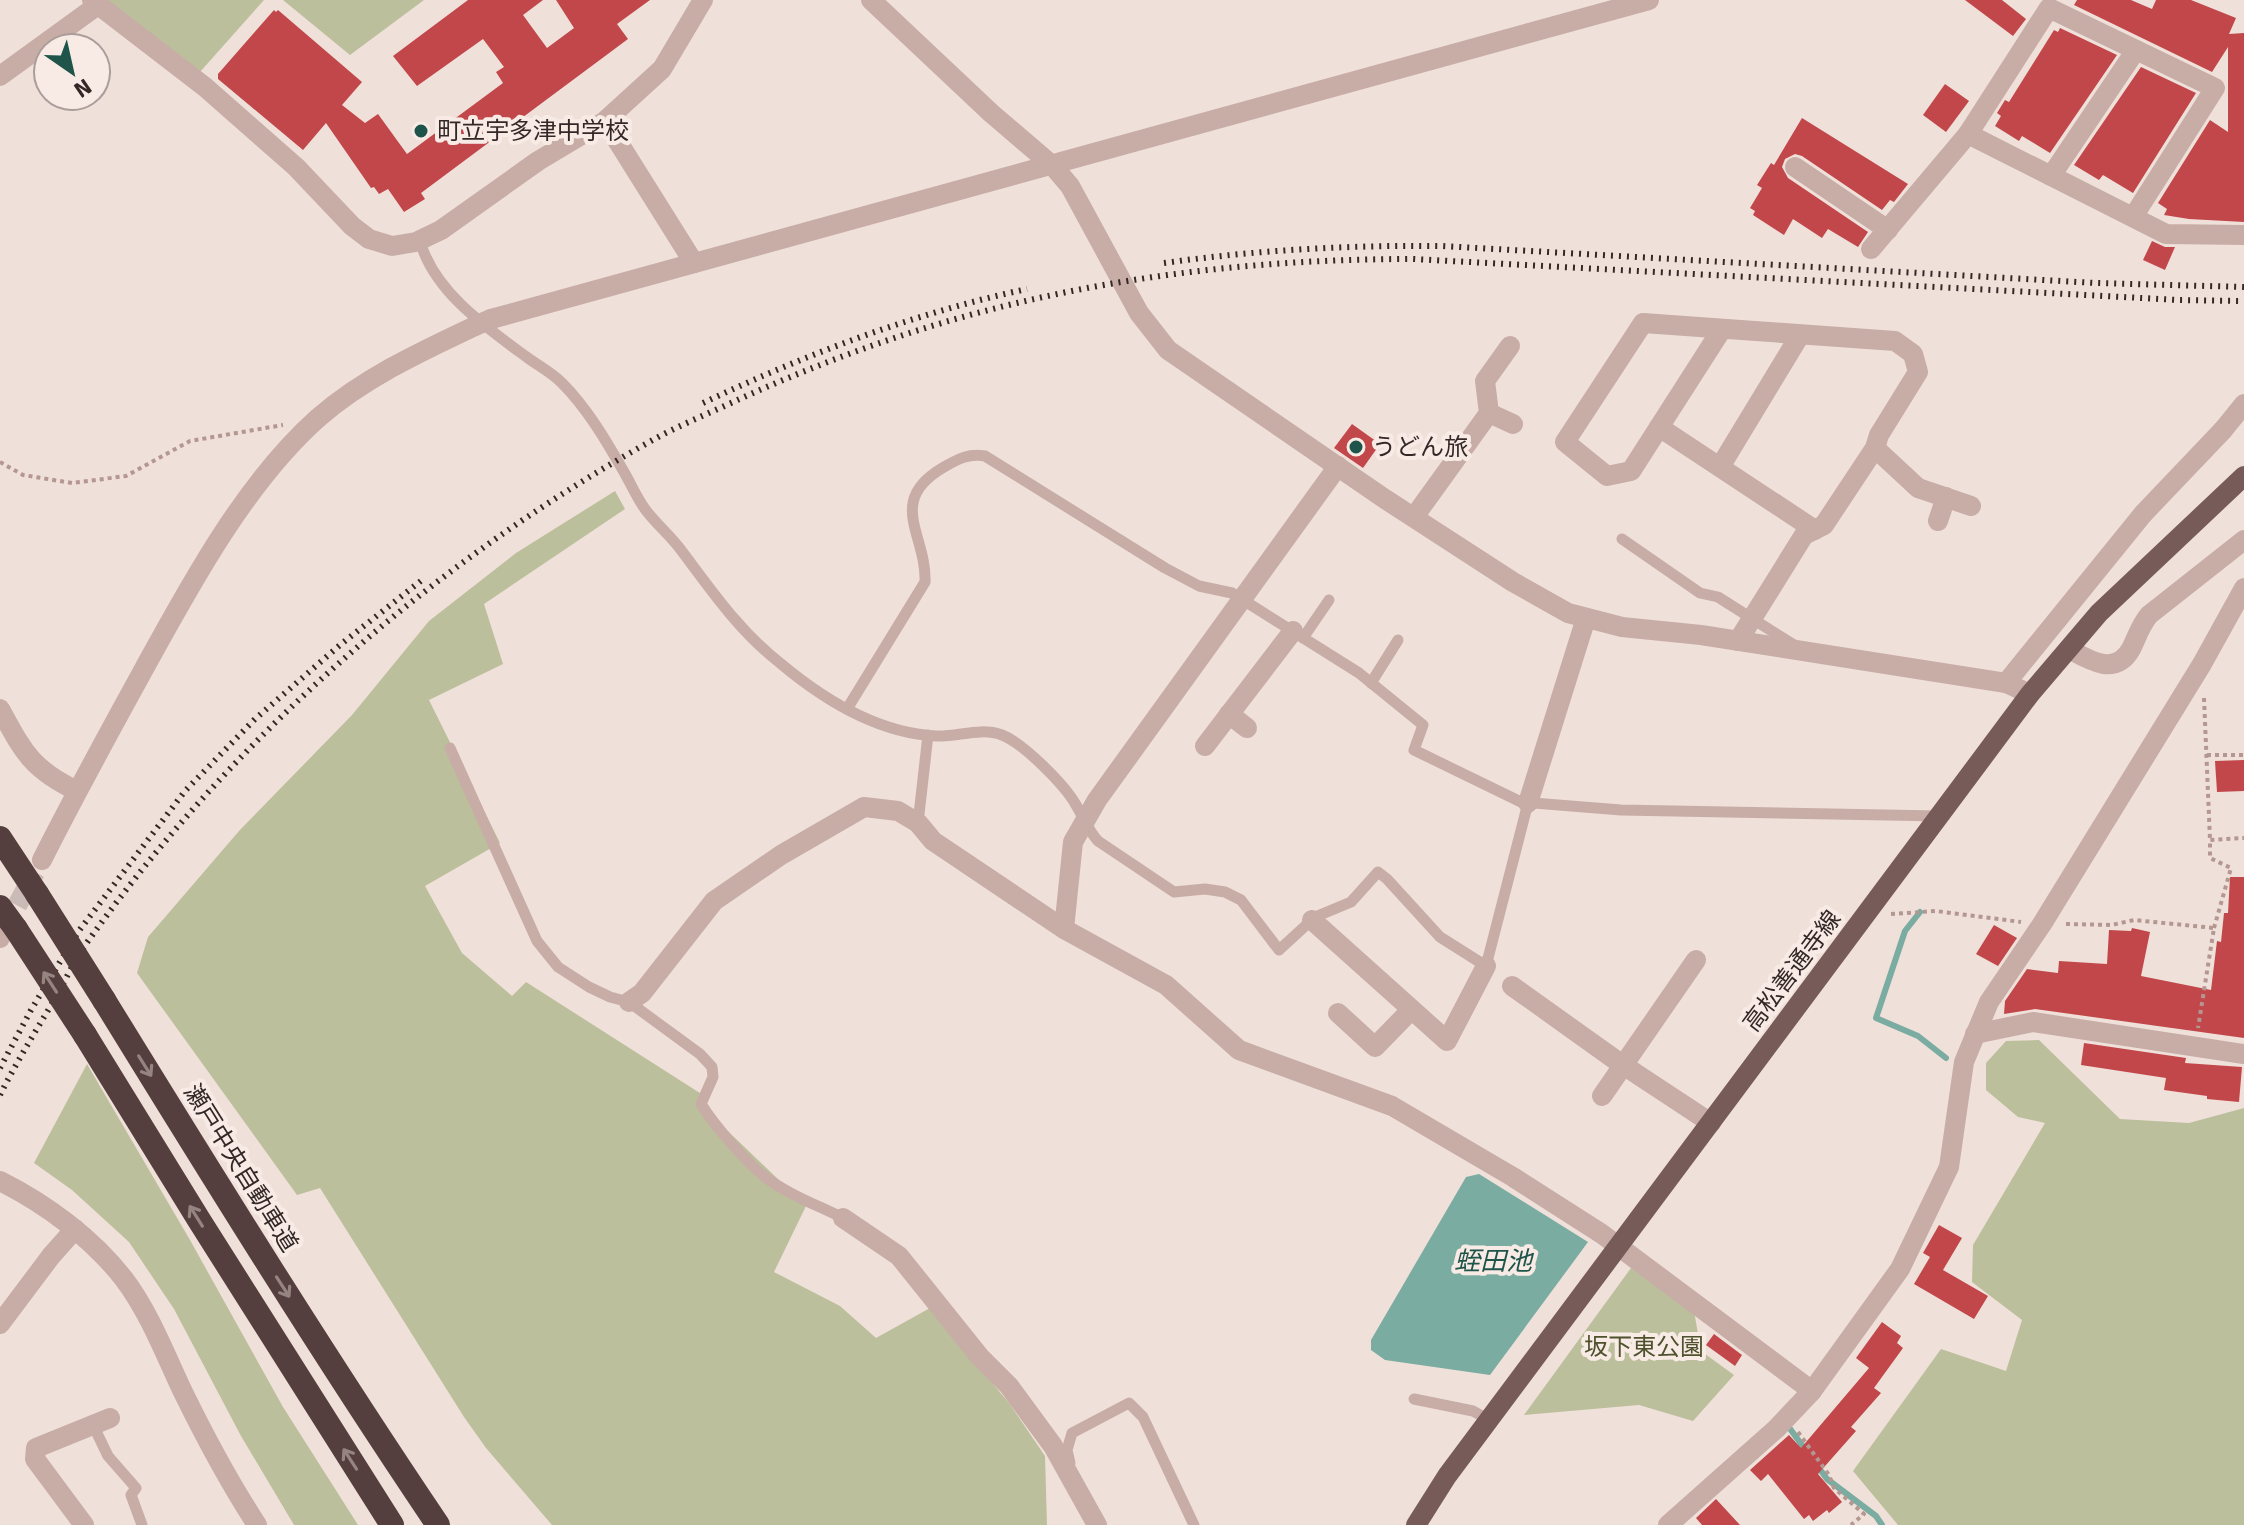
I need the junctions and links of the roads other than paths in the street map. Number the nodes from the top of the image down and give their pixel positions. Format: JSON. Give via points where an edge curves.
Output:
{"nodes":[{"id":1,"x":703,"y":0,"type":"edge"},
{"id":2,"x":871,"y":0,"type":"edge"},
{"id":3,"x":1649,"y":0,"type":"edge"},
{"id":4,"x":95,"y":2,"type":"edge"},
{"id":5,"x":2043,"y":4,"type":"edge"},
{"id":6,"x":2136,"y":50,"type":"junction"},
{"id":7,"x":0,"y":76,"type":"edge"},
{"id":8,"x":605,"y":121,"type":"junction"},
{"id":9,"x":1968,"y":134,"type":"junction"},
{"id":10,"x":1053,"y":166,"type":"junction"},
{"id":11,"x":1795,"y":167,"type":"dead end"},
{"id":12,"x":2051,"y":176,"type":"junction"},
{"id":13,"x":2133,"y":217,"type":"junction"},
{"id":14,"x":1888,"y":230,"type":"junction"},
{"id":15,"x":2244,"y":235,"type":"edge"},
{"id":16,"x":420,"y":241,"type":"junction"},
{"id":17,"x":1871,"y":249,"type":"dead end"},
{"id":18,"x":694,"y":263,"type":"junction"},
{"id":19,"x":1722,"y":329,"type":"junction"},
{"id":20,"x":1800,"y":335,"type":"junction"},
{"id":21,"x":1510,"y":346,"type":"dead end"},
{"id":22,"x":2244,"y":404,"type":"edge"},
{"id":23,"x":1489,"y":413,"type":"junction"},
{"id":24,"x":1513,"y":424,"type":"dead end"},
{"id":25,"x":1659,"y":427,"type":"junction"},
{"id":26,"x":1875,"y":448,"type":"junction"},
{"id":27,"x":1338,"y":466,"type":"junction"},
{"id":28,"x":1720,"y":467,"type":"junction"},
{"id":29,"x":2244,"y":476,"type":"edge"},
{"id":30,"x":1946,"y":497,"type":"junction"},
{"id":31,"x":1971,"y":506,"type":"dead end"},
{"id":32,"x":1414,"y":517,"type":"junction"},
{"id":33,"x":1938,"y":521,"type":"dead end"},
{"id":34,"x":1815,"y":530,"type":"junction"},
{"id":35,"x":1622,"y":539,"type":"dead end"},
{"id":36,"x":2244,"y":540,"type":"edge"},
{"id":37,"x":2244,"y":588,"type":"edge"},
{"id":38,"x":1241,"y":599,"type":"junction"},
{"id":39,"x":1329,"y":600,"type":"dead end"},
{"id":40,"x":1586,"y":618,"type":"junction"},
{"id":41,"x":1752,"y":619,"type":"junction"},
{"id":42,"x":1298,"y":635,"type":"junction"},
{"id":43,"x":1398,"y":640,"type":"dead end"},
{"id":44,"x":1738,"y":641,"type":"junction"},
{"id":45,"x":2069,"y":649,"type":"junction"},
{"id":46,"x":1805,"y":652,"type":"junction"},
{"id":47,"x":1371,"y":683,"type":"junction"},
{"id":48,"x":2006,"y":683,"type":"junction"},
{"id":49,"x":2030,"y":694,"type":"junction"},
{"id":50,"x":0,"y":709,"type":"edge"},
{"id":51,"x":847,"y":709,"type":"junction"},
{"id":52,"x":1229,"y":714,"type":"junction"},
{"id":53,"x":1247,"y":728,"type":"dead end"},
{"id":54,"x":928,"y":735,"type":"junction"},
{"id":55,"x":1205,"y":746,"type":"dead end"},
{"id":56,"x":450,"y":748,"type":"dead end"},
{"id":57,"x":77,"y":791,"type":"junction"},
{"id":58,"x":1528,"y":803,"type":"junction"},
{"id":59,"x":1939,"y":816,"type":"junction"},
{"id":60,"x":1084,"y":822,"type":"junction"},
{"id":61,"x":918,"y":823,"type":"junction"},
{"id":62,"x":0,"y":838,"type":"edge"},
{"id":63,"x":42,"y":860,"type":"tunnel mouth"},
{"id":64,"x":0,"y":907,"type":"edge"},
{"id":65,"x":1312,"y":920,"type":"junction"},
{"id":66,"x":1064,"y":929,"type":"junction"},
{"id":67,"x":6,"y":934,"type":"edge"},
{"id":68,"x":1696,"y":960,"type":"dead end"},
{"id":69,"x":1486,"y":966,"type":"junction"},
{"id":70,"x":1512,"y":986,"type":"dead end"},
{"id":71,"x":629,"y":1002,"type":"junction"},
{"id":72,"x":1411,"y":1010,"type":"junction"},
{"id":73,"x":1338,"y":1013,"type":"dead end"},
{"id":74,"x":1975,"y":1034,"type":"junction"},
{"id":75,"x":2244,"y":1054,"type":"edge"},
{"id":76,"x":1624,"y":1066,"type":"junction"},
{"id":77,"x":1602,"y":1096,"type":"dead end"},
{"id":78,"x":1711,"y":1123,"type":"junction"},
{"id":79,"x":9,"y":1186,"type":"edge"},
{"id":80,"x":843,"y":1218,"type":"joint"},
{"id":81,"x":75,"y":1229,"type":"junction"},
{"id":82,"x":1619,"y":1246,"type":"junction"},
{"id":83,"x":0,"y":1324,"type":"edge"},
{"id":84,"x":1812,"y":1391,"type":"junction"},
{"id":85,"x":1414,"y":1399,"type":"dead end"},
{"id":86,"x":1489,"y":1420,"type":"junction"},
{"id":87,"x":101,"y":1421,"type":"joint"},
{"id":88,"x":1079,"y":1493,"type":"junction"},
{"id":89,"x":84,"y":1525,"type":"edge"},
{"id":90,"x":142,"y":1525,"type":"edge"},
{"id":91,"x":257,"y":1525,"type":"edge"},
{"id":92,"x":392,"y":1525,"type":"edge"},
{"id":93,"x":438,"y":1525,"type":"edge"},
{"id":94,"x":1097,"y":1525,"type":"edge"},
{"id":95,"x":1194,"y":1525,"type":"edge"},
{"id":96,"x":1416,"y":1525,"type":"edge"},
{"id":97,"x":1668,"y":1525,"type":"edge"}],
"edges":[{"from":1,"to":8,"type":"street","via":[[662,69]]},
{"from":2,"to":10,"type":"street"},
{"from":3,"to":10,"type":"street"},
{"from":4,"to":7,"type":"street"},
{"from":4,"to":16,"type":"street","via":[[205,87],[369,239],[392,246]]},
{"from":5,"to":6,"type":"street"},
{"from":5,"to":9,"type":"street"},
{"from":6,"to":12,"type":"street"},
{"from":6,"to":13,"type":"street","via":[[2215,88]]},
{"from":8,"to":16,"type":"street"},
{"from":8,"to":18,"type":"street"},
{"from":9,"to":12,"type":"street"},
{"from":9,"to":14,"type":"street"},
{"from":10,"to":18,"type":"street"},
{"from":10,"to":27,"type":"street","via":[[1070,186],[1139,313],[1168,350]]},
{"from":11,"to":14,"type":"street"},
{"from":12,"to":13,"type":"street"},
{"from":13,"to":15,"type":"street","via":[[2166,234]]},
{"from":14,"to":17,"type":"street"},
{"from":16,"to":51,"type":"lane","via":[[448,293],[561,381],[645,509],[725,611],[782,665]]},
{"from":18,"to":57,"type":"street","via":[[483,322],[411,356],[318,418],[268,474],[197,574]]},
{"from":19,"to":20,"type":"street"},
{"from":19,"to":25,"type":"street"},
{"from":19,"to":25,"type":"street","via":[[1643,323],[1565,442],[1607,476],[1631,471]]},
{"from":20,"to":26,"type":"street","via":[[1895,341],[1913,354],[1918,372]]},
{"from":20,"to":28,"type":"street"},
{"from":21,"to":23,"type":"street","via":[[1485,381]]},
{"from":22,"to":48,"type":"street","via":[[2143,514]]},
{"from":23,"to":24,"type":"street"},
{"from":23,"to":32,"type":"street"},
{"from":25,"to":28,"type":"street"},
{"from":26,"to":30,"type":"street","via":[[1918,488]]},
{"from":26,"to":34,"type":"street","via":[[1824,525]]},
{"from":27,"to":32,"type":"street"},
{"from":27,"to":38,"type":"street"},
{"from":28,"to":34,"type":"street"},
{"from":29,"to":45,"type":"main road","name":"高松善通寺線","via":[[2099,613]]},
{"from":30,"to":31,"type":"street"},
{"from":30,"to":33,"type":"street"},
{"from":32,"to":40,"type":"street","via":[[1513,582]]},
{"from":34,"to":41,"type":"street","via":[[1804,535]]},
{"from":35,"to":41,"type":"lane","via":[[1700,593],[1718,597]]},
{"from":36,"to":45,"type":"street","via":[[2149,615],[2121,661],[2101,664]]},
{"from":37,"to":74,"type":"street","via":[[2042,924],[1989,1002]]},
{"from":38,"to":42,"type":"lane"},
{"from":38,"to":51,"type":"lane","via":[[1165,568],[974,454],[942,468],[920,486],[913,500],[911,515],[926,566],[925,582]]},
{"from":38,"to":60,"type":"street"},
{"from":39,"to":42,"type":"lane"},
{"from":40,"to":44,"type":"street"},
{"from":40,"to":58,"type":"street"},
{"from":41,"to":44,"type":"street"},
{"from":41,"to":46,"type":"lane"},
{"from":42,"to":47,"type":"lane"},
{"from":42,"to":52,"type":"street"},
{"from":43,"to":47,"type":"lane"},
{"from":44,"to":46,"type":"street"},
{"from":45,"to":49,"type":"main road","name":"高松善通寺線"},
{"from":46,"to":48,"type":"street"},
{"from":47,"to":58,"type":"lane","via":[[1423,725],[1414,750]]},
{"from":48,"to":49,"type":"street"},
{"from":49,"to":59,"type":"main road","name":"高松善通寺線"},
{"from":50,"to":57,"type":"street","via":[[31,761]]},
{"from":51,"to":54,"type":"lane","via":[[880,725]]},
{"from":52,"to":53,"type":"street"},
{"from":52,"to":55,"type":"street"},
{"from":54,"to":60,"type":"lane","via":[[1002,735],[1055,780]]},
{"from":54,"to":61,"type":"lane"},
{"from":56,"to":71,"type":"lane","via":[[537,941],[558,967],[589,987]]},
{"from":57,"to":63,"type":"street"},
{"from":58,"to":59,"type":"lane","via":[[1621,810]]},
{"from":58,"to":69,"type":"lane"},
{"from":59,"to":78,"type":"main road","name":"高松善通寺線"},
{"from":60,"to":65,"type":"lane","via":[[1098,841],[1174,892],[1205,889],[1241,900],[1279,950]]},
{"from":60,"to":66,"type":"street","via":[[1073,842]]},
{"from":61,"to":66,"type":"street","via":[[933,841]]},
{"from":61,"to":71,"type":"street","via":[[898,811],[864,807],[781,855],[714,901],[642,993]]},
{"from":62,"to":93,"type":"highway","name":"瀬戸中央自動車道","one_way":true,"bridge":true},
{"from":64,"to":67,"type":"highway"},
{"from":65,"to":69,"type":"lane","via":[[1351,902],[1378,872],[1440,937]]},
{"from":65,"to":72,"type":"street"},
{"from":66,"to":82,"type":"street","via":[[1166,985],[1239,1050],[1392,1106]]},
{"from":92,"to":67,"type":"highway","one_way":true,"bridge":true,"via":[[85,1035]]},
{"from":68,"to":76,"type":"street"},
{"from":69,"to":72,"type":"street","via":[[1447,1041]]},
{"from":70,"to":76,"type":"street"},
{"from":71,"to":80,"type":"lane","via":[[712,1067],[701,1104],[742,1154],[784,1189]]},
{"from":72,"to":73,"type":"street","via":[[1375,1047]]},
{"from":74,"to":75,"type":"street","via":[[2033,1022]]},
{"from":74,"to":84,"type":"street","via":[[1964,1062],[1949,1167],[1931,1209],[1900,1269]]},
{"from":76,"to":77,"type":"street"},
{"from":76,"to":78,"type":"street"},
{"from":78,"to":82,"type":"main road","name":"高松善通寺線"},
{"from":79,"to":81,"type":"street"},
{"from":80,"to":88,"type":"street","via":[[899,1256],[1009,1386]]},
{"from":81,"to":83,"type":"street"},
{"from":81,"to":91,"type":"street","via":[[113,1265],[137,1298],[210,1445]]},
{"from":82,"to":84,"type":"street"},
{"from":82,"to":86,"type":"main road","name":"高松善通寺線"},
{"from":84,"to":97,"type":"street"},
{"from":85,"to":86,"type":"lane","via":[[1473,1411]]},
{"from":86,"to":96,"type":"main road","name":"高松善通寺線"},
{"from":87,"to":89,"type":"street","via":[[36,1448],[35,1459]]},
{"from":87,"to":90,"type":"lane","via":[[108,1456],[136,1488],[131,1495]]},
{"from":88,"to":94,"type":"street"},
{"from":88,"to":95,"type":"lane","via":[[1067,1450],[1072,1433],[1129,1403],[1143,1417]]}]}
